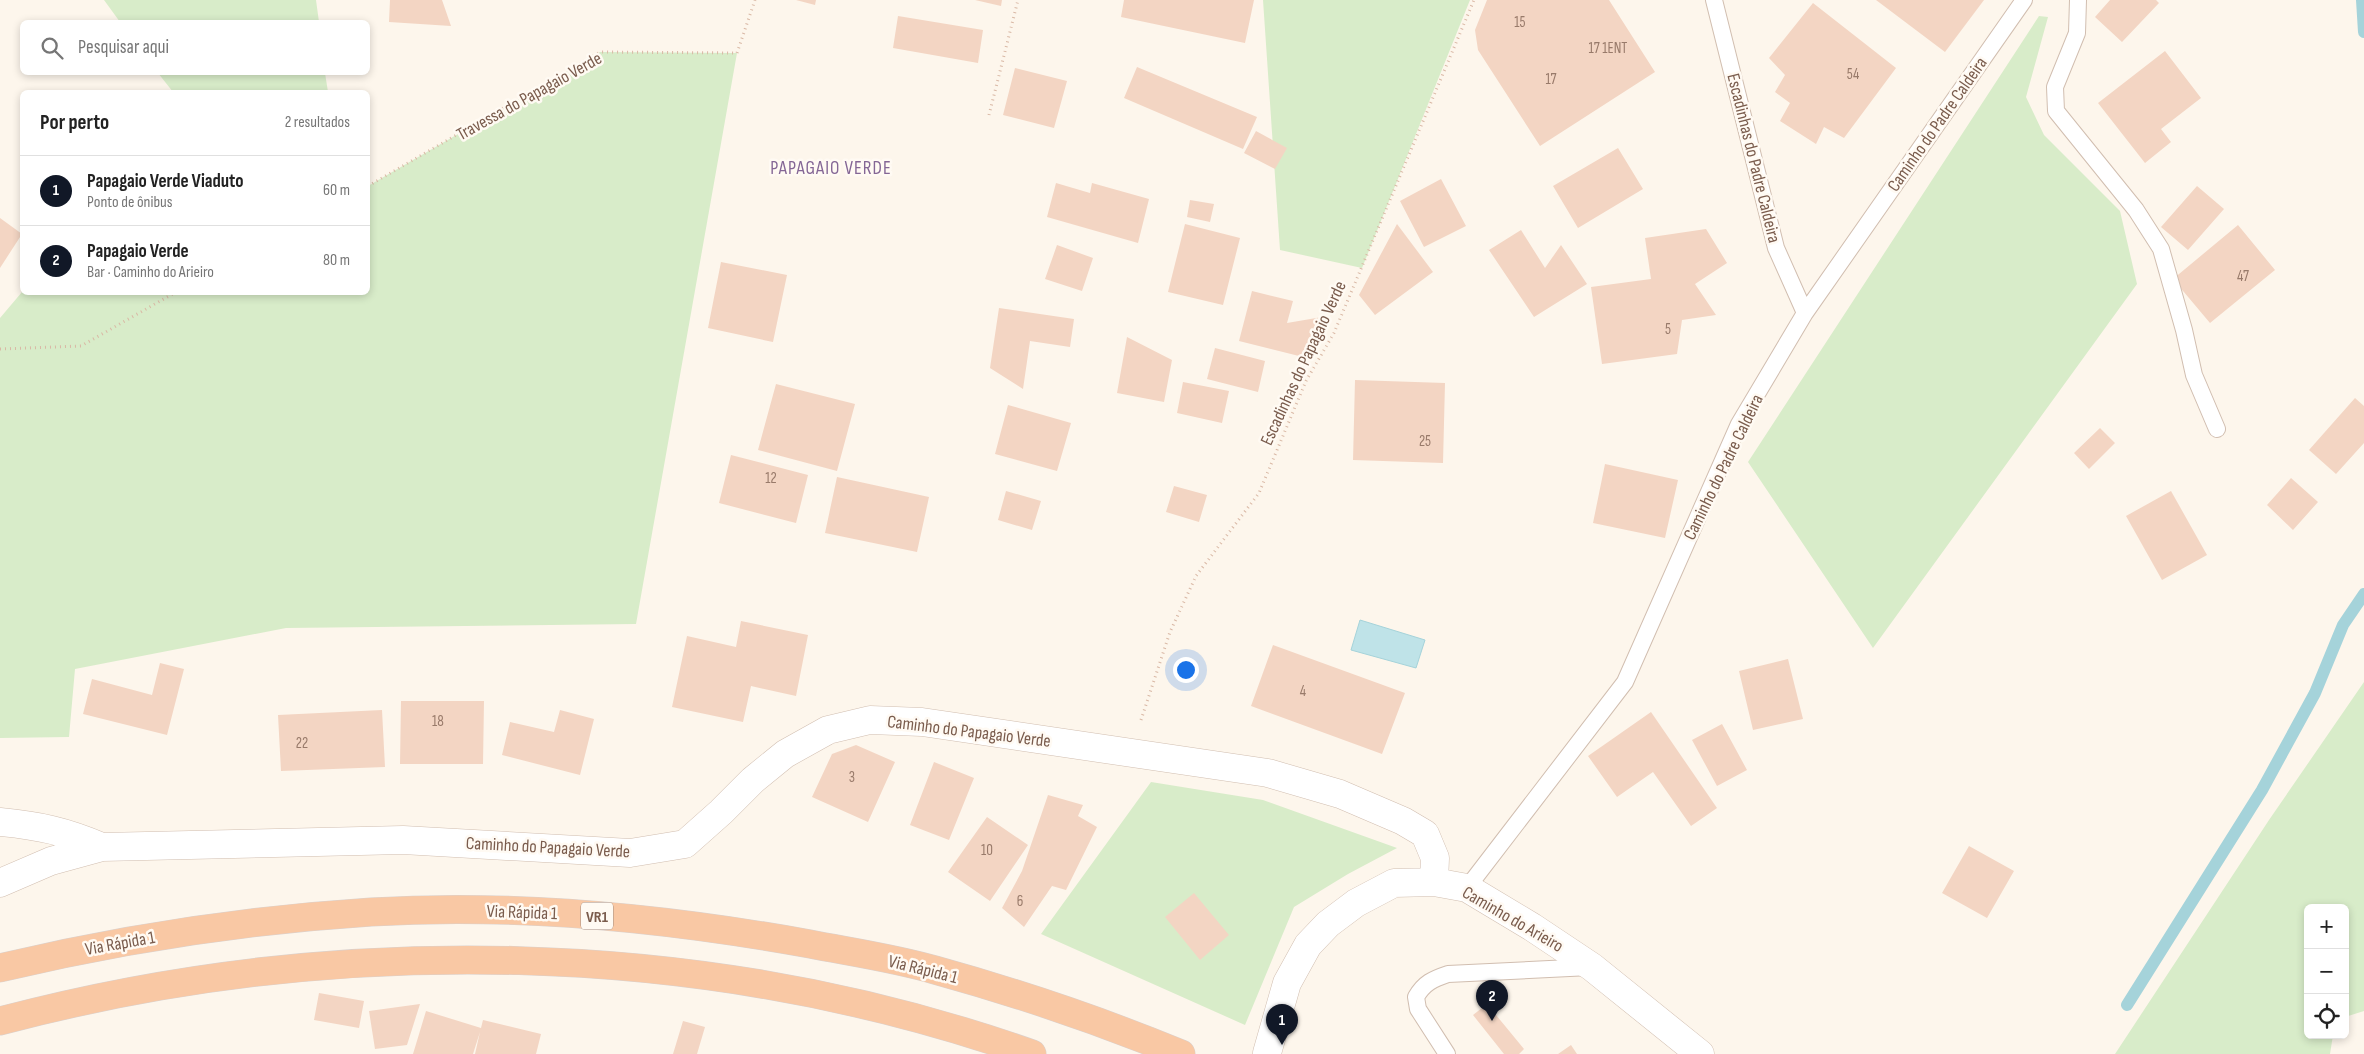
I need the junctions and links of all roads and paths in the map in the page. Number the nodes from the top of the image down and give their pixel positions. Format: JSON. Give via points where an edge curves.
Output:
{"nodes":[{"id":1,"x":755,"y":0,"type":"edge"},
{"id":2,"x":1018,"y":0,"type":"edge"},
{"id":3,"x":1474,"y":0,"type":"edge"},
{"id":4,"x":1714,"y":0,"type":"edge"},
{"id":5,"x":2024,"y":0,"type":"edge"},
{"id":6,"x":2078,"y":0,"type":"edge"},
{"id":7,"x":989,"y":115,"type":"dead end"},
{"id":8,"x":370,"y":185,"type":"edge"},
{"id":9,"x":171,"y":295,"type":"edge"},
{"id":10,"x":1805,"y":313,"type":"junction"},
{"id":11,"x":0,"y":349,"type":"edge"},
{"id":12,"x":2217,"y":429,"type":"dead end"},
{"id":13,"x":1130,"y":754,"type":"junction"},
{"id":14,"x":0,"y":822,"type":"edge"},
{"id":15,"x":102,"y":847,"type":"junction"},
{"id":16,"x":1434,"y":882,"type":"junction"},
{"id":17,"x":0,"y":883,"type":"edge"},
{"id":18,"x":1467,"y":888,"type":"junction"},
{"id":19,"x":1592,"y":967,"type":"junction"},
{"id":20,"x":0,"y":968,"type":"edge"},
{"id":21,"x":0,"y":1021,"type":"edge"},
{"id":22,"x":1267,"y":1052,"type":"dead end"},
{"id":23,"x":1032,"y":1054,"type":"edge"},
{"id":24,"x":1180,"y":1054,"type":"edge"},
{"id":25,"x":1447,"y":1054,"type":"edge"},
{"id":26,"x":1700,"y":1054,"type":"edge"}],
"edges":[{"from":1,"to":8,"type":"path","name":"Travessa do Papagaio Verde","via":[[738,52],[600,52]]},
{"from":2,"to":7,"type":"path"},
{"from":3,"to":13,"type":"path","name":"Escadinhas do Papagaio Verde","via":[[1337,325],[1306,380],[1259,493],[1196,576],[1177,616]]},
{"from":4,"to":10,"type":"lane","name":"Escadinhas do Padre Caldeira","via":[[1776,248]]},
{"from":5,"to":10,"type":"lane","name":"Caminho do Padre Caldeira"},
{"from":6,"to":12,"type":"lane","via":[[2077,33],[2055,87],[2056,111],[2136,210],[2161,249],[2194,375]]},
{"from":9,"to":11,"type":"path","via":[[81,346]]},
{"from":10,"to":18,"type":"lane","name":"Caminho do Padre Caldeira","via":[[1739,424],[1624,682]]},
{"from":13,"to":15,"type":"street","name":"Caminho do Papagaio Verde","via":[[922,722],[870,720],[828,730],[785,754],[685,844],[630,853],[403,840]]},
{"from":13,"to":16,"type":"street","name":"Caminho do Papagaio Verde","via":[[1268,773],[1340,794],[1425,834],[1435,858]]},
{"from":14,"to":15,"type":"street","via":[[69,833]]},
{"from":15,"to":17,"type":"street","via":[[51,861]]},
{"from":16,"to":18,"type":"street","name":"Caminho do Arieiro"},
{"from":16,"to":22,"type":"street","name":"Caminho do Arieiro","via":[[1394,883],[1328,924],[1308,945],[1287,983]]},
{"from":18,"to":19,"type":"street","name":"Caminho do Arieiro"},
{"from":19,"to":25,"type":"lane","via":[[1448,974],[1431,979],[1416,997],[1418,1009]]},
{"from":19,"to":26,"type":"street","name":"Caminho do Arieiro"},
{"from":20,"to":24,"type":"highway","name":"Via Rápida 1","number":"VR1","via":[[144,938],[251,923],[371,912],[561,913],[750,933],[932,969],[1098,1022]]},
{"from":21,"to":23,"type":"highway","via":[[43,1009],[156,987],[257,973],[366,963],[460,960],[555,962],[649,969],[836,999],[925,1021]]}]}
